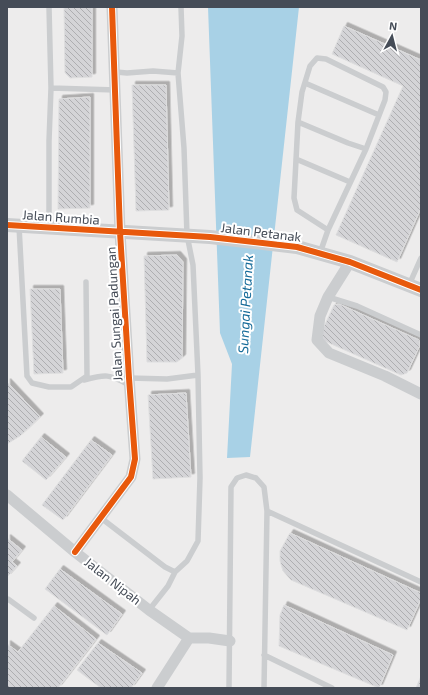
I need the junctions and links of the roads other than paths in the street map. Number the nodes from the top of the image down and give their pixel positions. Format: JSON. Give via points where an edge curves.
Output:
{"nodes":[{"id":1,"x":49,"y":7,"type":"edge"},
{"id":2,"x":112,"y":7,"type":"edge"},
{"id":3,"x":181,"y":7,"type":"edge"},
{"id":4,"x":116,"y":72,"type":"junction"},
{"id":5,"x":178,"y":73,"type":"junction"},
{"id":6,"x":305,"y":83,"type":"junction"},
{"id":7,"x":51,"y":88,"type":"junction"},
{"id":8,"x":116,"y":90,"type":"junction"},
{"id":9,"x":379,"y":115,"type":"junction"},
{"id":10,"x":298,"y":122,"type":"junction"},
{"id":11,"x":366,"y":149,"type":"junction"},
{"id":12,"x":296,"y":159,"type":"junction"},
{"id":13,"x":350,"y":182,"type":"junction"},
{"id":14,"x":13,"y":225,"type":"edge"},
{"id":15,"x":49,"y":228,"type":"junction"},
{"id":16,"x":328,"y":230,"type":"junction"},
{"id":17,"x":120,"y":232,"type":"junction"},
{"id":18,"x":187,"y":235,"type":"junction"},
{"id":19,"x":210,"y":237,"type":"joint"},
{"id":20,"x":320,"y":253,"type":"junction"},
{"id":21,"x":350,"y":262,"type":"junction"},
{"id":22,"x":420,"y":262,"type":"edge"},
{"id":23,"x":86,"y":282,"type":"dead end"},
{"id":24,"x":415,"y":288,"type":"edge"},
{"id":25,"x":328,"y":298,"type":"junction"},
{"id":26,"x":421,"y":335,"type":"edge"},
{"id":27,"x":198,"y":375,"type":"junction"},
{"id":28,"x":80,"y":381,"type":"junction"},
{"id":29,"x":129,"y":382,"type":"junction"},
{"id":30,"x":421,"y":394,"type":"edge"},
{"id":31,"x":8,"y":498,"type":"edge"},
{"id":32,"x":267,"y":511,"type":"junction"},
{"id":33,"x":101,"y":518,"type":"junction"},
{"id":34,"x":75,"y":552,"type":"junction"},
{"id":35,"x":175,"y":572,"type":"junction"},
{"id":36,"x":421,"y":582,"type":"edge"},
{"id":37,"x":7,"y":600,"type":"edge"},
{"id":38,"x":149,"y":610,"type":"junction"},
{"id":39,"x":34,"y":618,"type":"dead end"},
{"id":40,"x":189,"y":638,"type":"junction"},
{"id":41,"x":230,"y":641,"type":"junction"},
{"id":42,"x":264,"y":655,"type":"junction"},
{"id":43,"x":157,"y":688,"type":"edge"},
{"id":44,"x":229,"y":688,"type":"edge"},
{"id":45,"x":264,"y":688,"type":"edge"},
{"id":46,"x":332,"y":688,"type":"edge"}],
"edges":[{"from":1,"to":7,"type":"lane"},
{"from":2,"to":4,"type":"street","name":"Jalan Sungai Padungan"},
{"from":3,"to":5,"type":"lane","via":[[182,36]]},
{"from":4,"to":5,"type":"lane"},
{"from":4,"to":8,"type":"street","name":"Jalan Sungai Padungan"},
{"from":5,"to":18,"type":"lane"},
{"from":6,"to":9,"type":"lane"},
{"from":6,"to":9,"type":"lane","via":[[310,66],[317,58],[326,59],[383,87],[386,92],[385,100]]},
{"from":6,"to":10,"type":"lane"},
{"from":7,"to":8,"type":"lane"},
{"from":7,"to":15,"type":"lane"},
{"from":8,"to":17,"type":"street","name":"Jalan Sungai Padungan"},
{"from":9,"to":11,"type":"lane"},
{"from":10,"to":11,"type":"lane"},
{"from":10,"to":12,"type":"lane"},
{"from":11,"to":13,"type":"lane"},
{"from":12,"to":13,"type":"lane"},
{"from":12,"to":16,"type":"lane","via":[[294,198],[297,210]]},
{"from":13,"to":16,"type":"lane"},
{"from":14,"to":15,"type":"street","name":"Jalan Rumbia"},
{"from":14,"to":28,"type":"lane","via":[[27,376],[32,383],[49,387],[71,387]]},
{"from":15,"to":17,"type":"street","name":"Jalan Rumbia"},
{"from":16,"to":20,"type":"lane"},
{"from":17,"to":18,"type":"street","name":"Jalan Rumbia"},
{"from":17,"to":29,"type":"street","name":"Jalan Sungai Padungan"},
{"from":18,"to":19,"type":"street","name":"Jalan Rumbia"},
{"from":18,"to":27,"type":"lane","via":[[193,265]]},
{"from":19,"to":20,"type":"street","name":"Jalan Petanak","via":[[284,245]]},
{"from":20,"to":21,"type":"street","name":"Jalan Petanak"},
{"from":21,"to":24,"type":"street","name":"Jalan Petanak"},
{"from":21,"to":25,"type":"street"},
{"from":22,"to":24,"type":"lane"},
{"from":23,"to":28,"type":"lane","via":[[87,376]]},
{"from":25,"to":26,"type":"lane","via":[[357,306]]},
{"from":25,"to":30,"type":"street","via":[[320,316],[317,340],[329,353]]},
{"from":27,"to":29,"type":"lane"},
{"from":27,"to":35,"type":"lane","via":[[198,541],[187,561]]},
{"from":28,"to":29,"type":"lane","via":[[101,375]]},
{"from":29,"to":33,"type":"street","name":"Jalan Sungai Padungan","via":[[134,466],[131,477]]},
{"from":31,"to":34,"type":"street","name":"Jalan Nipah"},
{"from":32,"to":36,"type":"lane"},
{"from":32,"to":41,"type":"lane","via":[[264,488],[256,478],[246,475],[237,478],[231,486]]},
{"from":32,"to":42,"type":"lane"},
{"from":33,"to":34,"type":"street","name":"Jalan Sungai Padungan"},
{"from":33,"to":35,"type":"lane"},
{"from":34,"to":38,"type":"street","name":"Jalan Nipah"},
{"from":35,"to":38,"type":"lane","via":[[168,586]]},
{"from":37,"to":39,"type":"lane"},
{"from":38,"to":40,"type":"street","name":"Jalan Nipah"},
{"from":40,"to":41,"type":"street"},
{"from":40,"to":43,"type":"street"},
{"from":41,"to":44,"type":"lane"},
{"from":42,"to":45,"type":"lane"},
{"from":42,"to":46,"type":"lane"}]}
